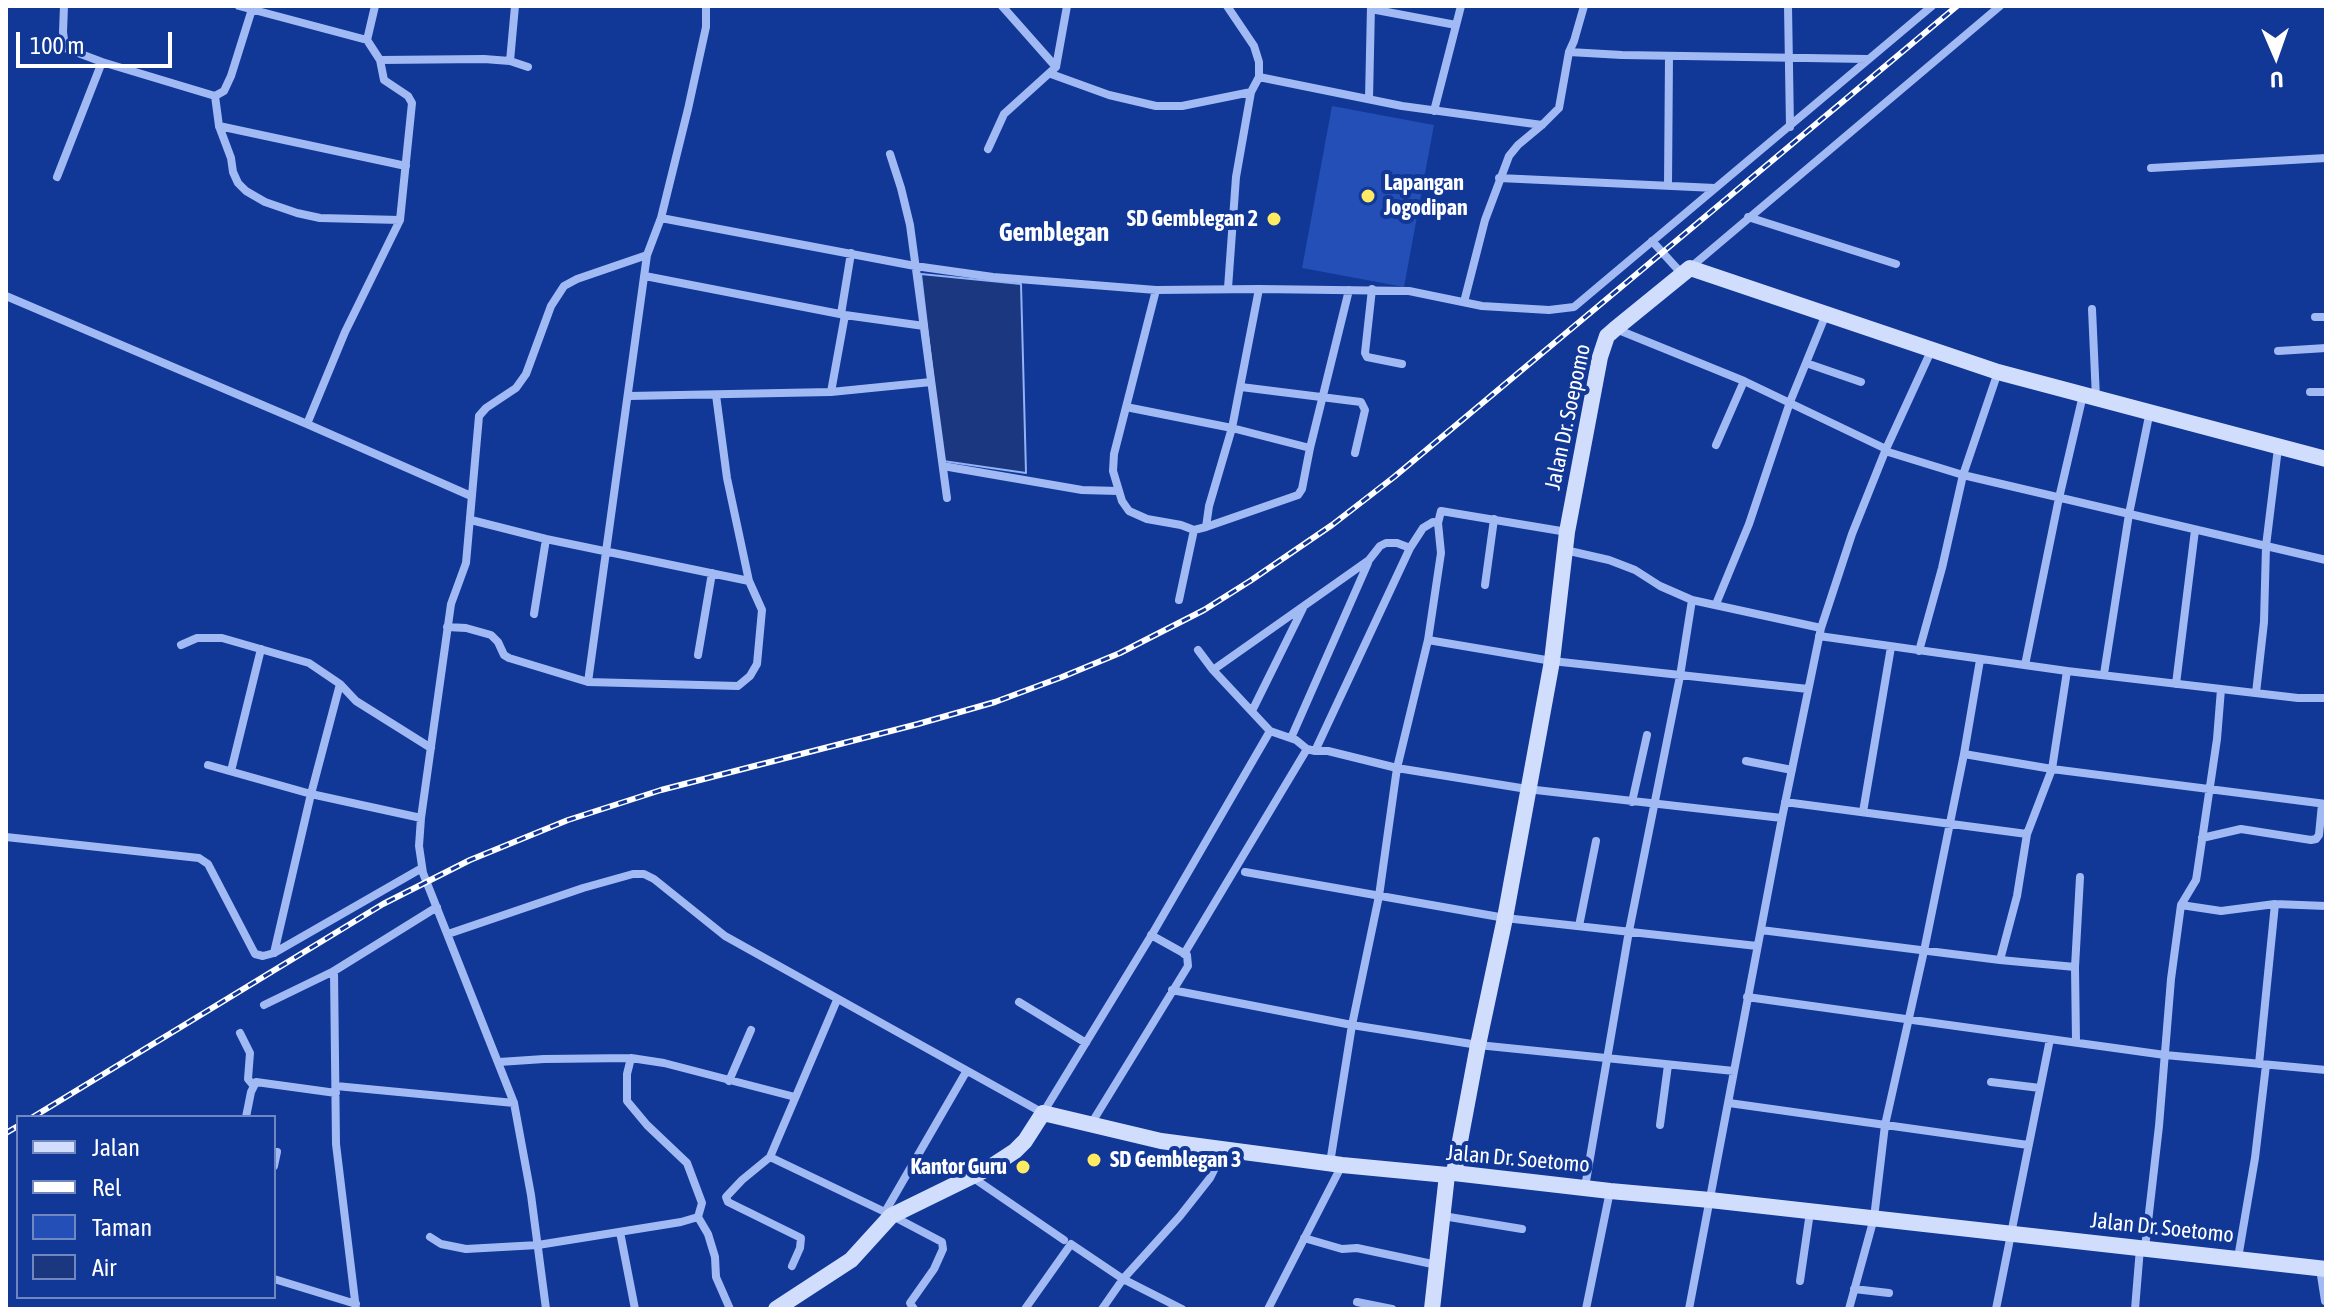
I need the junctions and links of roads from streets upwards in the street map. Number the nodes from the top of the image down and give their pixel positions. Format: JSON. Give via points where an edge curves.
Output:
{"nodes":[{"id":1,"x":64,"y":6,"type":"edge"},
{"id":2,"x":239,"y":6,"type":"edge"},
{"id":3,"x":375,"y":6,"type":"edge"},
{"id":4,"x":515,"y":6,"type":"edge"},
{"id":5,"x":706,"y":6,"type":"edge"},
{"id":6,"x":1002,"y":6,"type":"edge"},
{"id":7,"x":1067,"y":6,"type":"edge"},
{"id":8,"x":1227,"y":6,"type":"edge"},
{"id":9,"x":1461,"y":6,"type":"edge"},
{"id":10,"x":1584,"y":6,"type":"edge"},
{"id":11,"x":1788,"y":6,"type":"edge"},
{"id":12,"x":1932,"y":6,"type":"edge"},
{"id":13,"x":2000,"y":6,"type":"edge"},
{"id":14,"x":1371,"y":7,"type":"edge"},
{"id":15,"x":253,"y":8,"type":"edge"},
{"id":16,"x":1456,"y":25,"type":"junction"},
{"id":17,"x":367,"y":40,"type":"junction"},
{"id":18,"x":1569,"y":52,"type":"junction"},
{"id":19,"x":1669,"y":56,"type":"junction"},
{"id":20,"x":1789,"y":59,"type":"junction"},
{"id":21,"x":1868,"y":59,"type":"junction"},
{"id":22,"x":380,"y":60,"type":"junction"},
{"id":23,"x":510,"y":61,"type":"junction"},
{"id":24,"x":102,"y":62,"type":"junction"},
{"id":25,"x":528,"y":67,"type":"dead end"},
{"id":26,"x":1053,"y":70,"type":"junction"},
{"id":27,"x":1259,"y":77,"type":"junction"},
{"id":28,"x":1251,"y":92,"type":"junction"},
{"id":29,"x":215,"y":96,"type":"junction"},
{"id":30,"x":1369,"y":99,"type":"junction"},
{"id":31,"x":1434,"y":111,"type":"junction"},
{"id":32,"x":1542,"y":125,"type":"junction"},
{"id":33,"x":219,"y":126,"type":"junction"},
{"id":34,"x":1790,"y":127,"type":"junction"},
{"id":35,"x":988,"y":149,"type":"dead end"},
{"id":36,"x":890,"y":154,"type":"dead end"},
{"id":37,"x":2326,"y":158,"type":"edge"},
{"id":38,"x":406,"y":166,"type":"junction"},
{"id":39,"x":2151,"y":168,"type":"dead end"},
{"id":40,"x":57,"y":177,"type":"dead end"},
{"id":41,"x":1499,"y":178,"type":"junction"},
{"id":42,"x":1668,"y":185,"type":"junction"},
{"id":43,"x":1716,"y":188,"type":"junction"},
{"id":44,"x":1748,"y":217,"type":"junction"},
{"id":45,"x":661,"y":218,"type":"junction"},
{"id":46,"x":400,"y":220,"type":"junction"},
{"id":47,"x":1652,"y":241,"type":"junction"},
{"id":48,"x":851,"y":253,"type":"junction"},
{"id":49,"x":647,"y":255,"type":"junction"},
{"id":50,"x":1896,"y":264,"type":"dead end"},
{"id":51,"x":915,"y":266,"type":"junction"},
{"id":52,"x":1686,"y":271,"type":"junction"},
{"id":53,"x":645,"y":276,"type":"junction"},
{"id":54,"x":1228,"y":288,"type":"junction"},
{"id":55,"x":1259,"y":289,"type":"junction"},
{"id":56,"x":1372,"y":289,"type":"junction"},
{"id":57,"x":1156,"y":290,"type":"junction"},
{"id":58,"x":1349,"y":290,"type":"junction"},
{"id":59,"x":6,"y":296,"type":"edge"},
{"id":60,"x":1464,"y":302,"type":"junction"},
{"id":61,"x":2092,"y":309,"type":"dead end"},
{"id":62,"x":1826,"y":313,"type":"junction"},
{"id":63,"x":843,"y":315,"type":"junction"},
{"id":64,"x":2315,"y":317,"type":"dead end"},
{"id":65,"x":2326,"y":317,"type":"edge"},
{"id":66,"x":924,"y":326,"type":"junction"},
{"id":67,"x":1615,"y":329,"type":"junction"},
{"id":68,"x":2326,"y":348,"type":"edge"},
{"id":69,"x":1931,"y":351,"type":"junction"},
{"id":70,"x":2278,"y":351,"type":"dead end"},
{"id":71,"x":1806,"y":363,"type":"junction"},
{"id":72,"x":1402,"y":364,"type":"dead end"},
{"id":73,"x":1998,"y":372,"type":"junction"},
{"id":74,"x":1744,"y":381,"type":"junction"},
{"id":75,"x":931,"y":382,"type":"junction"},
{"id":76,"x":1861,"y":382,"type":"dead end"},
{"id":77,"x":1241,"y":387,"type":"junction"},
{"id":78,"x":831,"y":392,"type":"junction"},
{"id":79,"x":2310,"y":392,"type":"dead end"},
{"id":80,"x":2326,"y":392,"type":"edge"},
{"id":81,"x":716,"y":395,"type":"junction"},
{"id":82,"x":629,"y":396,"type":"junction"},
{"id":83,"x":2090,"y":396,"type":"junction"},
{"id":84,"x":1322,"y":398,"type":"junction"},
{"id":85,"x":1790,"y":402,"type":"junction"},
{"id":86,"x":1126,"y":407,"type":"junction"},
{"id":87,"x":2150,"y":411,"type":"junction"},
{"id":88,"x":307,"y":424,"type":"junction"},
{"id":89,"x":1232,"y":428,"type":"junction"},
{"id":90,"x":1716,"y":445,"type":"dead end"},
{"id":91,"x":1310,"y":448,"type":"junction"},
{"id":92,"x":2278,"y":448,"type":"junction"},
{"id":93,"x":1886,"y":450,"type":"junction"},
{"id":94,"x":1355,"y":453,"type":"dead end"},
{"id":95,"x":2326,"y":459,"type":"edge"},
{"id":96,"x":943,"y":466,"type":"junction"},
{"id":97,"x":1963,"y":475,"type":"junction"},
{"id":98,"x":1118,"y":491,"type":"junction"},
{"id":99,"x":471,"y":496,"type":"junction"},
{"id":100,"x":947,"y":498,"type":"dead end"},
{"id":101,"x":2059,"y":498,"type":"junction"},
{"id":102,"x":2129,"y":514,"type":"junction"},
{"id":103,"x":1494,"y":519,"type":"junction"},
{"id":104,"x":471,"y":520,"type":"junction"},
{"id":105,"x":1438,"y":523,"type":"junction"},
{"id":106,"x":1206,"y":527,"type":"junction"},
{"id":107,"x":1194,"y":530,"type":"junction"},
{"id":108,"x":2195,"y":530,"type":"junction"},
{"id":109,"x":1567,"y":532,"type":"junction"},
{"id":110,"x":546,"y":539,"type":"junction"},
{"id":111,"x":2266,"y":546,"type":"junction"},
{"id":112,"x":1410,"y":548,"type":"junction"},
{"id":113,"x":1565,"y":550,"type":"junction"},
{"id":114,"x":606,"y":552,"type":"junction"},
{"id":115,"x":1369,"y":560,"type":"junction"},
{"id":116,"x":2326,"y":560,"type":"edge"},
{"id":117,"x":712,"y":573,"type":"junction"},
{"id":118,"x":749,"y":581,"type":"junction"},
{"id":119,"x":1485,"y":585,"type":"dead end"},
{"id":120,"x":1179,"y":600,"type":"dead end"},
{"id":121,"x":1692,"y":600,"type":"junction"},
{"id":122,"x":1716,"y":604,"type":"junction"},
{"id":123,"x":1304,"y":606,"type":"junction"},
{"id":124,"x":534,"y":614,"type":"dead end"},
{"id":125,"x":447,"y":627,"type":"junction"},
{"id":126,"x":1820,"y":632,"type":"junction"},
{"id":127,"x":1428,"y":640,"type":"junction"},
{"id":128,"x":181,"y":645,"type":"dead end"},
{"id":129,"x":1891,"y":647,"type":"junction"},
{"id":130,"x":261,"y":649,"type":"junction"},
{"id":131,"x":1198,"y":650,"type":"dead end"},
{"id":132,"x":1919,"y":651,"type":"junction"},
{"id":133,"x":698,"y":655,"type":"dead end"},
{"id":134,"x":1980,"y":660,"type":"junction"},
{"id":135,"x":1552,"y":661,"type":"junction"},
{"id":136,"x":2025,"y":665,"type":"junction"},
{"id":137,"x":1213,"y":670,"type":"junction"},
{"id":138,"x":2067,"y":671,"type":"junction"},
{"id":139,"x":2104,"y":674,"type":"junction"},
{"id":140,"x":1680,"y":676,"type":"junction"},
{"id":141,"x":588,"y":682,"type":"junction"},
{"id":142,"x":340,"y":684,"type":"junction"},
{"id":143,"x":2176,"y":684,"type":"junction"},
{"id":144,"x":1808,"y":689,"type":"junction"},
{"id":145,"x":2221,"y":689,"type":"junction"},
{"id":146,"x":2256,"y":693,"type":"junction"},
{"id":147,"x":2326,"y":698,"type":"edge"},
{"id":148,"x":1252,"y":711,"type":"junction"},
{"id":149,"x":1270,"y":731,"type":"junction"},
{"id":150,"x":1647,"y":735,"type":"dead end"},
{"id":151,"x":1291,"y":738,"type":"junction"},
{"id":152,"x":431,"y":748,"type":"junction"},
{"id":153,"x":1311,"y":750,"type":"junction"},
{"id":154,"x":1964,"y":754,"type":"junction"},
{"id":155,"x":1746,"y":761,"type":"dead end"},
{"id":156,"x":208,"y":765,"type":"dead end"},
{"id":157,"x":1397,"y":768,"type":"junction"},
{"id":158,"x":2052,"y":769,"type":"junction"},
{"id":159,"x":1792,"y":770,"type":"junction"},
{"id":160,"x":231,"y":771,"type":"junction"},
{"id":161,"x":1527,"y":789,"type":"junction"},
{"id":162,"x":2209,"y":790,"type":"junction"},
{"id":163,"x":311,"y":794,"type":"junction"},
{"id":164,"x":1632,"y":802,"type":"junction"},
{"id":165,"x":1785,"y":802,"type":"junction"},
{"id":166,"x":1654,"y":804,"type":"junction"},
{"id":167,"x":2324,"y":804,"type":"edge"},
{"id":168,"x":1863,"y":812,"type":"junction"},
{"id":169,"x":421,"y":818,"type":"junction"},
{"id":170,"x":1782,"y":818,"type":"junction"},
{"id":171,"x":1950,"y":822,"type":"junction"},
{"id":172,"x":2027,"y":834,"type":"junction"},
{"id":173,"x":6,"y":837,"type":"edge"},
{"id":174,"x":2202,"y":838,"type":"junction"},
{"id":175,"x":1596,"y":841,"type":"dead end"},
{"id":176,"x":422,"y":868,"type":"junction"},
{"id":177,"x":1245,"y":872,"type":"dead end"},
{"id":178,"x":2080,"y":877,"type":"dead end"},
{"id":179,"x":1379,"y":896,"type":"junction"},
{"id":180,"x":2275,"y":904,"type":"junction"},
{"id":181,"x":2181,"y":905,"type":"junction"},
{"id":182,"x":2326,"y":906,"type":"edge"},
{"id":183,"x":437,"y":907,"type":"junction"},
{"id":184,"x":1505,"y":918,"type":"junction"},
{"id":185,"x":1579,"y":926,"type":"junction"},
{"id":186,"x":1761,"y":930,"type":"junction"},
{"id":187,"x":1629,"y":931,"type":"junction"},
{"id":188,"x":448,"y":934,"type":"junction"},
{"id":189,"x":1151,"y":935,"type":"junction"},
{"id":190,"x":1757,"y":946,"type":"junction"},
{"id":191,"x":1924,"y":951,"type":"junction"},
{"id":192,"x":274,"y":953,"type":"junction"},
{"id":193,"x":1184,"y":954,"type":"junction"},
{"id":194,"x":2000,"y":960,"type":"junction"},
{"id":195,"x":2075,"y":967,"type":"junction"},
{"id":196,"x":334,"y":971,"type":"junction"},
{"id":197,"x":1172,"y":990,"type":"junction"},
{"id":198,"x":1747,"y":997,"type":"junction"},
{"id":199,"x":837,"y":1000,"type":"junction"},
{"id":200,"x":1019,"y":1002,"type":"dead end"},
{"id":201,"x":264,"y":1005,"type":"dead end"},
{"id":202,"x":1908,"y":1018,"type":"junction"},
{"id":203,"x":1352,"y":1025,"type":"junction"},
{"id":204,"x":751,"y":1030,"type":"dead end"},
{"id":205,"x":240,"y":1033,"type":"dead end"},
{"id":206,"x":2050,"y":1039,"type":"junction"},
{"id":207,"x":2076,"y":1042,"type":"junction"},
{"id":208,"x":1086,"y":1043,"type":"junction"},
{"id":209,"x":1478,"y":1045,"type":"junction"},
{"id":210,"x":2165,"y":1055,"type":"junction"},
{"id":211,"x":631,"y":1058,"type":"junction"},
{"id":212,"x":1608,"y":1059,"type":"junction"},
{"id":213,"x":499,"y":1062,"type":"junction"},
{"id":214,"x":1668,"y":1065,"type":"junction"},
{"id":215,"x":2262,"y":1065,"type":"junction"},
{"id":216,"x":2326,"y":1070,"type":"edge"},
{"id":217,"x":1734,"y":1071,"type":"junction"},
{"id":218,"x":966,"y":1072,"type":"junction"},
{"id":219,"x":729,"y":1081,"type":"junction"},
{"id":220,"x":1991,"y":1082,"type":"dead end"},
{"id":221,"x":253,"y":1085,"type":"junction"},
{"id":222,"x":2040,"y":1088,"type":"junction"},
{"id":223,"x":336,"y":1089,"type":"junction"},
{"id":224,"x":795,"y":1097,"type":"junction"},
{"id":225,"x":514,"y":1103,"type":"junction"},
{"id":226,"x":1729,"y":1103,"type":"junction"},
{"id":227,"x":1043,"y":1113,"type":"junction"},
{"id":228,"x":246,"y":1115,"type":"edge"},
{"id":229,"x":1091,"y":1124,"type":"junction"},
{"id":230,"x":1660,"y":1125,"type":"dead end"},
{"id":231,"x":1885,"y":1125,"type":"junction"},
{"id":232,"x":2028,"y":1145,"type":"junction"},
{"id":233,"x":1224,"y":1150,"type":"junction"},
{"id":234,"x":277,"y":1152,"type":"dead end"},
{"id":235,"x":276,"y":1157,"type":"edge"},
{"id":236,"x":770,"y":1157,"type":"junction"},
{"id":237,"x":1336,"y":1164,"type":"junction"},
{"id":238,"x":1450,"y":1174,"type":"junction"},
{"id":239,"x":971,"y":1177,"type":"junction"},
{"id":240,"x":1585,"y":1187,"type":"junction"},
{"id":241,"x":1610,"y":1191,"type":"junction"},
{"id":242,"x":1710,"y":1200,"type":"junction"},
{"id":243,"x":1810,"y":1212,"type":"junction"},
{"id":244,"x":888,"y":1214,"type":"junction"},
{"id":245,"x":1443,"y":1216,"type":"junction"},
{"id":246,"x":698,"y":1217,"type":"junction"},
{"id":247,"x":1874,"y":1218,"type":"junction"},
{"id":248,"x":1522,"y":1229,"type":"dead end"},
{"id":249,"x":620,"y":1232,"type":"junction"},
{"id":250,"x":2010,"y":1234,"type":"junction"},
{"id":251,"x":430,"y":1237,"type":"dead end"},
{"id":252,"x":1304,"y":1238,"type":"junction"},
{"id":253,"x":1064,"y":1240,"type":"dead end"},
{"id":254,"x":538,"y":1245,"type":"junction"},
{"id":255,"x":2142,"y":1247,"type":"junction"},
{"id":256,"x":2238,"y":1258,"type":"junction"},
{"id":257,"x":1438,"y":1265,"type":"junction"},
{"id":258,"x":792,"y":1266,"type":"dead end"},
{"id":259,"x":2323,"y":1269,"type":"edge"},
{"id":260,"x":1123,"y":1279,"type":"junction"},
{"id":261,"x":276,"y":1280,"type":"edge"},
{"id":262,"x":1800,"y":1281,"type":"dead end"},
{"id":263,"x":1854,"y":1289,"type":"junction"},
{"id":264,"x":1889,"y":1293,"type":"dead end"},
{"id":265,"x":1357,"y":1302,"type":"dead end"},
{"id":266,"x":2324,"y":1303,"type":"edge"},
{"id":267,"x":356,"y":1306,"type":"edge"},
{"id":268,"x":546,"y":1309,"type":"edge"},
{"id":269,"x":635,"y":1309,"type":"edge"},
{"id":270,"x":730,"y":1309,"type":"edge"},
{"id":271,"x":776,"y":1309,"type":"edge"},
{"id":272,"x":914,"y":1309,"type":"edge"},
{"id":273,"x":1025,"y":1309,"type":"edge"},
{"id":274,"x":1102,"y":1309,"type":"edge"},
{"id":275,"x":1182,"y":1309,"type":"edge"},
{"id":276,"x":1268,"y":1309,"type":"edge"},
{"id":277,"x":1392,"y":1309,"type":"edge"},
{"id":278,"x":1432,"y":1309,"type":"edge"},
{"id":279,"x":1586,"y":1309,"type":"edge"},
{"id":280,"x":1689,"y":1309,"type":"edge"},
{"id":281,"x":1849,"y":1309,"type":"edge"},
{"id":282,"x":1996,"y":1309,"type":"edge"},
{"id":283,"x":2135,"y":1309,"type":"edge"}],
"edges":[{"from":1,"to":24,"type":"street","via":[[65,48]]},
{"from":2,"to":15,"type":"street"},
{"from":3,"to":17,"type":"street"},
{"from":4,"to":23,"type":"street"},
{"from":5,"to":45,"type":"street","via":[[706,27]]},
{"from":6,"to":26,"type":"street"},
{"from":7,"to":26,"type":"street"},
{"from":8,"to":27,"type":"street","via":[[1254,46]]},
{"from":9,"to":16,"type":"street"},
{"from":10,"to":18,"type":"street"},
{"from":11,"to":20,"type":"street"},
{"from":12,"to":21,"type":"street"},
{"from":13,"to":44,"type":"street"},
{"from":14,"to":16,"type":"street"},
{"from":14,"to":30,"type":"street"},
{"from":15,"to":17,"type":"street"},
{"from":15,"to":29,"type":"street","via":[[231,76]]},
{"from":16,"to":31,"type":"street"},
{"from":17,"to":22,"type":"street"},
{"from":18,"to":19,"type":"street"},
{"from":18,"to":32,"type":"street","via":[[1559,108]]},
{"from":19,"to":20,"type":"street"},
{"from":19,"to":42,"type":"street"},
{"from":20,"to":21,"type":"street"},
{"from":20,"to":34,"type":"street"},
{"from":21,"to":34,"type":"street"},
{"from":22,"to":23,"type":"street"},
{"from":22,"to":38,"type":"street","via":[[384,80],[412,103]]},
{"from":23,"to":25,"type":"street"},
{"from":24,"to":29,"type":"street"},
{"from":24,"to":40,"type":"street"},
{"from":26,"to":28,"type":"street","via":[[1109,95],[1156,106]]},
{"from":26,"to":35,"type":"street","via":[[1004,114]]},
{"from":27,"to":28,"type":"street"},
{"from":27,"to":30,"type":"street"},
{"from":28,"to":54,"type":"street","via":[[1236,177]]},
{"from":29,"to":33,"type":"street"},
{"from":30,"to":31,"type":"street"},
{"from":31,"to":32,"type":"street"},
{"from":32,"to":41,"type":"street","via":[[1509,156]]},
{"from":33,"to":38,"type":"street"},
{"from":33,"to":46,"type":"street","via":[[238,183],[265,202],[320,218]]},
{"from":34,"to":43,"type":"street"},
{"from":36,"to":51,"type":"street"},
{"from":37,"to":39,"type":"street"},
{"from":38,"to":46,"type":"street"},
{"from":41,"to":42,"type":"street"},
{"from":41,"to":60,"type":"street"},
{"from":42,"to":43,"type":"street"},
{"from":43,"to":47,"type":"street"},
{"from":44,"to":50,"type":"street"},
{"from":44,"to":52,"type":"street"},
{"from":45,"to":48,"type":"street"},
{"from":45,"to":49,"type":"street"},
{"from":46,"to":88,"type":"street"},
{"from":47,"to":52,"type":"street"},
{"from":47,"to":60,"type":"street","via":[[1574,307],[1549,310]]},
{"from":48,"to":51,"type":"street"},
{"from":48,"to":63,"type":"street"},
{"from":49,"to":53,"type":"street"},
{"from":49,"to":99,"type":"street","via":[[577,279],[558,292],[526,374],[479,416]]},
{"from":51,"to":57,"type":"street"},
{"from":51,"to":66,"type":"street"},
{"from":52,"to":62,"type":"street"},
{"from":52,"to":67,"type":"street","name":"Jalan Dr. Soepomo"},
{"from":53,"to":63,"type":"street"},
{"from":53,"to":82,"type":"street"},
{"from":54,"to":55,"type":"street"},
{"from":54,"to":57,"type":"street"},
{"from":55,"to":58,"type":"street"},
{"from":55,"to":77,"type":"street"},
{"from":56,"to":58,"type":"street"},
{"from":56,"to":60,"type":"street"},
{"from":56,"to":72,"type":"street","via":[[1365,353]]},
{"from":57,"to":86,"type":"street"},
{"from":58,"to":84,"type":"street"},
{"from":59,"to":88,"type":"street"},
{"from":61,"to":83,"type":"street"},
{"from":62,"to":69,"type":"street"},
{"from":62,"to":71,"type":"street"},
{"from":63,"to":66,"type":"street"},
{"from":63,"to":78,"type":"street"},
{"from":64,"to":65,"type":"street"},
{"from":66,"to":75,"type":"street"},
{"from":67,"to":74,"type":"street"},
{"from":67,"to":109,"type":"street","name":"Jalan Dr. Soepomo","via":[[1600,357]]},
{"from":68,"to":70,"type":"street"},
{"from":69,"to":73,"type":"street"},
{"from":69,"to":93,"type":"street"},
{"from":71,"to":76,"type":"street"},
{"from":71,"to":85,"type":"street"},
{"from":73,"to":83,"type":"street"},
{"from":73,"to":97,"type":"street"},
{"from":74,"to":85,"type":"street"},
{"from":74,"to":90,"type":"street"},
{"from":75,"to":78,"type":"street"},
{"from":75,"to":96,"type":"street"},
{"from":77,"to":84,"type":"street"},
{"from":77,"to":89,"type":"street"},
{"from":78,"to":81,"type":"street"},
{"from":79,"to":80,"type":"street"},
{"from":81,"to":82,"type":"street"},
{"from":81,"to":118,"type":"street"},
{"from":82,"to":114,"type":"street"},
{"from":83,"to":87,"type":"street"},
{"from":83,"to":101,"type":"street"},
{"from":84,"to":91,"type":"street"},
{"from":84,"to":94,"type":"street","via":[[1364,405]]},
{"from":85,"to":93,"type":"street"},
{"from":85,"to":122,"type":"street"},
{"from":86,"to":89,"type":"street"},
{"from":86,"to":98,"type":"street","via":[[1114,454]]},
{"from":87,"to":92,"type":"street"},
{"from":87,"to":102,"type":"street"},
{"from":88,"to":99,"type":"street"},
{"from":89,"to":91,"type":"street"},
{"from":89,"to":106,"type":"street"},
{"from":91,"to":106,"type":"street","via":[[1298,495]]},
{"from":92,"to":95,"type":"street"},
{"from":92,"to":111,"type":"street"},
{"from":93,"to":97,"type":"street"},
{"from":93,"to":126,"type":"street"},
{"from":96,"to":98,"type":"street","via":[[1082,490]]},
{"from":96,"to":100,"type":"street"},
{"from":97,"to":101,"type":"street"},
{"from":97,"to":132,"type":"street"},
{"from":98,"to":107,"type":"street","via":[[1129,511]]},
{"from":99,"to":104,"type":"street"},
{"from":101,"to":102,"type":"street"},
{"from":101,"to":136,"type":"street"},
{"from":102,"to":108,"type":"street"},
{"from":102,"to":139,"type":"street"},
{"from":103,"to":105,"type":"street","via":[[1441,511]]},
{"from":103,"to":109,"type":"street"},
{"from":103,"to":119,"type":"street"},
{"from":104,"to":110,"type":"street"},
{"from":104,"to":125,"type":"street","via":[[466,563]]},
{"from":105,"to":112,"type":"street","via":[[1423,528]]},
{"from":105,"to":127,"type":"street","via":[[1441,553]]},
{"from":106,"to":107,"type":"street"},
{"from":107,"to":120,"type":"street"},
{"from":108,"to":111,"type":"street"},
{"from":108,"to":143,"type":"street"},
{"from":109,"to":113,"type":"street","name":"Jalan Dr. Soepomo"},
{"from":110,"to":114,"type":"street"},
{"from":110,"to":124,"type":"street"},
{"from":111,"to":116,"type":"street"},
{"from":111,"to":146,"type":"street"},
{"from":112,"to":115,"type":"street","via":[[1386,543]]},
{"from":112,"to":153,"type":"street"},
{"from":113,"to":121,"type":"street","via":[[1635,570]]},
{"from":113,"to":135,"type":"street","name":"Jalan Dr. Soepomo"},
{"from":114,"to":117,"type":"street"},
{"from":114,"to":141,"type":"street"},
{"from":115,"to":123,"type":"street"},
{"from":115,"to":151,"type":"street"},
{"from":117,"to":118,"type":"street"},
{"from":117,"to":133,"type":"street"},
{"from":118,"to":141,"type":"street","via":[[762,610],[757,664],[738,686]]},
{"from":121,"to":122,"type":"street"},
{"from":121,"to":140,"type":"street"},
{"from":122,"to":126,"type":"street"},
{"from":123,"to":137,"type":"street"},
{"from":123,"to":148,"type":"street"},
{"from":125,"to":141,"type":"street","via":[[491,635],[504,655]]},
{"from":125,"to":152,"type":"street"},
{"from":126,"to":129,"type":"street"},
{"from":126,"to":144,"type":"street"},
{"from":127,"to":135,"type":"street"},
{"from":127,"to":157,"type":"street"},
{"from":128,"to":130,"type":"street","via":[[197,638],[222,638]]},
{"from":129,"to":132,"type":"street"},
{"from":129,"to":168,"type":"street"},
{"from":130,"to":142,"type":"street","via":[[309,663]]},
{"from":130,"to":160,"type":"street"},
{"from":131,"to":137,"type":"street"},
{"from":132,"to":134,"type":"street"},
{"from":134,"to":136,"type":"street"},
{"from":134,"to":154,"type":"street"},
{"from":135,"to":140,"type":"street"},
{"from":135,"to":161,"type":"street","name":"Jalan Dr. Soepomo"},
{"from":136,"to":138,"type":"street"},
{"from":137,"to":148,"type":"street"},
{"from":138,"to":139,"type":"street"},
{"from":138,"to":158,"type":"street"},
{"from":139,"to":143,"type":"street"},
{"from":140,"to":144,"type":"street"},
{"from":140,"to":166,"type":"street"},
{"from":142,"to":152,"type":"street","via":[[356,701]]},
{"from":142,"to":163,"type":"street"},
{"from":143,"to":145,"type":"street"},
{"from":144,"to":159,"type":"street"},
{"from":145,"to":146,"type":"street"},
{"from":145,"to":162,"type":"street"},
{"from":146,"to":147,"type":"street"},
{"from":148,"to":149,"type":"street"},
{"from":149,"to":151,"type":"street"},
{"from":149,"to":189,"type":"street"},
{"from":150,"to":164,"type":"street"},
{"from":151,"to":153,"type":"street"},
{"from":152,"to":169,"type":"street"},
{"from":153,"to":157,"type":"street"},
{"from":153,"to":193,"type":"street"},
{"from":154,"to":158,"type":"street"},
{"from":154,"to":171,"type":"street"},
{"from":155,"to":159,"type":"street"},
{"from":156,"to":160,"type":"street"},
{"from":157,"to":161,"type":"street"},
{"from":157,"to":179,"type":"street"},
{"from":158,"to":162,"type":"street"},
{"from":158,"to":172,"type":"street"},
{"from":159,"to":165,"type":"street"},
{"from":160,"to":163,"type":"street"},
{"from":161,"to":164,"type":"street"},
{"from":161,"to":184,"type":"street","name":"Jalan Dr. Soepomo"},
{"from":162,"to":167,"type":"street"},
{"from":162,"to":174,"type":"street"},
{"from":163,"to":169,"type":"street"},
{"from":163,"to":192,"type":"street"},
{"from":164,"to":166,"type":"street"},
{"from":165,"to":168,"type":"street"},
{"from":165,"to":170,"type":"street"},
{"from":166,"to":170,"type":"street"},
{"from":166,"to":187,"type":"street"},
{"from":167,"to":174,"type":"street","via":[[2316,839],[2241,829]]},
{"from":168,"to":171,"type":"street"},
{"from":169,"to":176,"type":"street"},
{"from":170,"to":186,"type":"street"},
{"from":171,"to":172,"type":"street"},
{"from":171,"to":191,"type":"street"},
{"from":172,"to":194,"type":"street"},
{"from":173,"to":192,"type":"street","via":[[199,858],[208,864],[255,954]]},
{"from":174,"to":181,"type":"street","via":[[2196,880]]},
{"from":175,"to":185,"type":"street"},
{"from":176,"to":183,"type":"street"},
{"from":176,"to":192,"type":"street"},
{"from":177,"to":179,"type":"street"},
{"from":178,"to":195,"type":"street"},
{"from":179,"to":184,"type":"street"},
{"from":179,"to":203,"type":"street"},
{"from":180,"to":181,"type":"street","via":[[2221,911]]},
{"from":180,"to":182,"type":"street"},
{"from":180,"to":215,"type":"street"},
{"from":181,"to":210,"type":"street"},
{"from":183,"to":188,"type":"street"},
{"from":183,"to":196,"type":"street"},
{"from":184,"to":185,"type":"street"},
{"from":184,"to":209,"type":"street","name":"Jalan Dr. Soepomo"},
{"from":185,"to":187,"type":"street"},
{"from":186,"to":190,"type":"street"},
{"from":186,"to":191,"type":"street"},
{"from":187,"to":190,"type":"street"},
{"from":187,"to":212,"type":"street"},
{"from":188,"to":199,"type":"street","via":[[583,888],[644,874],[725,936]]},
{"from":188,"to":213,"type":"street"},
{"from":189,"to":193,"type":"street"},
{"from":189,"to":208,"type":"street"},
{"from":190,"to":198,"type":"street"},
{"from":191,"to":194,"type":"street"},
{"from":191,"to":202,"type":"street"},
{"from":193,"to":197,"type":"street","via":[[1188,966]]},
{"from":194,"to":195,"type":"street"},
{"from":195,"to":207,"type":"street"},
{"from":196,"to":201,"type":"street"},
{"from":196,"to":223,"type":"street"},
{"from":197,"to":203,"type":"street"},
{"from":197,"to":229,"type":"street"},
{"from":198,"to":202,"type":"street"},
{"from":198,"to":217,"type":"street"},
{"from":199,"to":218,"type":"street"},
{"from":199,"to":224,"type":"street"},
{"from":200,"to":208,"type":"street"},
{"from":202,"to":206,"type":"street"},
{"from":202,"to":231,"type":"street"},
{"from":203,"to":209,"type":"street"},
{"from":203,"to":237,"type":"street"},
{"from":204,"to":219,"type":"street"},
{"from":205,"to":221,"type":"street","via":[[250,1053],[248,1079]]},
{"from":206,"to":207,"type":"street"},
{"from":206,"to":222,"type":"street"},
{"from":207,"to":210,"type":"street"},
{"from":208,"to":227,"type":"street"},
{"from":209,"to":212,"type":"street"},
{"from":209,"to":238,"type":"street","name":"Jalan Dr. Soepomo"},
{"from":210,"to":215,"type":"street"},
{"from":210,"to":255,"type":"street"},
{"from":211,"to":213,"type":"street"},
{"from":211,"to":219,"type":"street"},
{"from":211,"to":246,"type":"street","via":[[627,1101],[687,1163],[702,1203]]},
{"from":212,"to":214,"type":"street"},
{"from":212,"to":240,"type":"street"},
{"from":213,"to":225,"type":"street"},
{"from":214,"to":217,"type":"street"},
{"from":214,"to":230,"type":"street"},
{"from":215,"to":216,"type":"street"},
{"from":215,"to":256,"type":"street","via":[[2255,1158]]},
{"from":217,"to":226,"type":"street"},
{"from":218,"to":227,"type":"street"},
{"from":218,"to":244,"type":"street"},
{"from":219,"to":224,"type":"street"},
{"from":220,"to":222,"type":"street"},
{"from":221,"to":223,"type":"street"},
{"from":221,"to":228,"type":"street"},
{"from":222,"to":232,"type":"street"},
{"from":223,"to":225,"type":"street"},
{"from":223,"to":267,"type":"street","via":[[336,1144]]},
{"from":224,"to":236,"type":"street"},
{"from":225,"to":254,"type":"street"},
{"from":226,"to":231,"type":"street"},
{"from":226,"to":242,"type":"street"},
{"from":227,"to":229,"type":"street","name":"Jalan Dr. Soetomo"},
{"from":227,"to":239,"type":"street","via":[[1020,1147]]},
{"from":229,"to":233,"type":"street","name":"Jalan Dr. Soetomo","via":[[1145,1139]]},
{"from":231,"to":232,"type":"street"},
{"from":231,"to":247,"type":"street"},
{"from":232,"to":250,"type":"street"},
{"from":233,"to":237,"type":"street","name":"Jalan Dr. Soetomo"},
{"from":233,"to":260,"type":"street","via":[[1203,1188]]},
{"from":234,"to":235,"type":"street"},
{"from":236,"to":244,"type":"street"},
{"from":236,"to":258,"type":"street","via":[[728,1193],[727,1200],[801,1238]]},
{"from":237,"to":238,"type":"street","name":"Jalan Dr. Soetomo"},
{"from":237,"to":252,"type":"street"},
{"from":238,"to":240,"type":"street","name":"Jalan Dr. Soetomo"},
{"from":238,"to":245,"type":"street","name":"Jalan Dr. Soepomo"},
{"from":239,"to":244,"type":"street"},
{"from":239,"to":253,"type":"street"},
{"from":240,"to":241,"type":"street","name":"Jalan Dr. Soetomo"},
{"from":241,"to":242,"type":"street","name":"Jalan Dr. Soetomo"},
{"from":241,"to":279,"type":"street"},
{"from":242,"to":243,"type":"street","name":"Jalan Dr. Soetomo"},
{"from":242,"to":280,"type":"street"},
{"from":243,"to":247,"type":"street","name":"Jalan Dr. Soetomo"},
{"from":243,"to":262,"type":"street"},
{"from":244,"to":271,"type":"street","via":[[851,1260]]},
{"from":244,"to":272,"type":"street","via":[[938,1238],[943,1246],[910,1303]]},
{"from":245,"to":248,"type":"street"},
{"from":245,"to":257,"type":"street","name":"Jalan Dr. Soepomo"},
{"from":246,"to":249,"type":"street"},
{"from":246,"to":270,"type":"street"},
{"from":247,"to":250,"type":"street","name":"Jalan Dr. Soetomo"},
{"from":247,"to":263,"type":"street"},
{"from":249,"to":254,"type":"street"},
{"from":249,"to":269,"type":"street"},
{"from":250,"to":255,"type":"street","name":"Jalan Dr. Soetomo"},
{"from":250,"to":282,"type":"street"},
{"from":251,"to":254,"type":"street","via":[[466,1249]]},
{"from":252,"to":257,"type":"street"},
{"from":252,"to":276,"type":"street"},
{"from":254,"to":268,"type":"street"},
{"from":255,"to":256,"type":"street","name":"Jalan Dr. Soetomo"},
{"from":255,"to":283,"type":"street"},
{"from":256,"to":259,"type":"street","name":"Jalan Dr. Soetomo"},
{"from":257,"to":278,"type":"street","name":"Jalan Dr. Soepomo"},
{"from":259,"to":266,"type":"street"},
{"from":260,"to":273,"type":"street","via":[[1071,1244]]},
{"from":260,"to":274,"type":"street"},
{"from":260,"to":275,"type":"street"},
{"from":261,"to":267,"type":"street"},
{"from":263,"to":264,"type":"street"},
{"from":263,"to":281,"type":"street"},
{"from":265,"to":277,"type":"street"}]}
